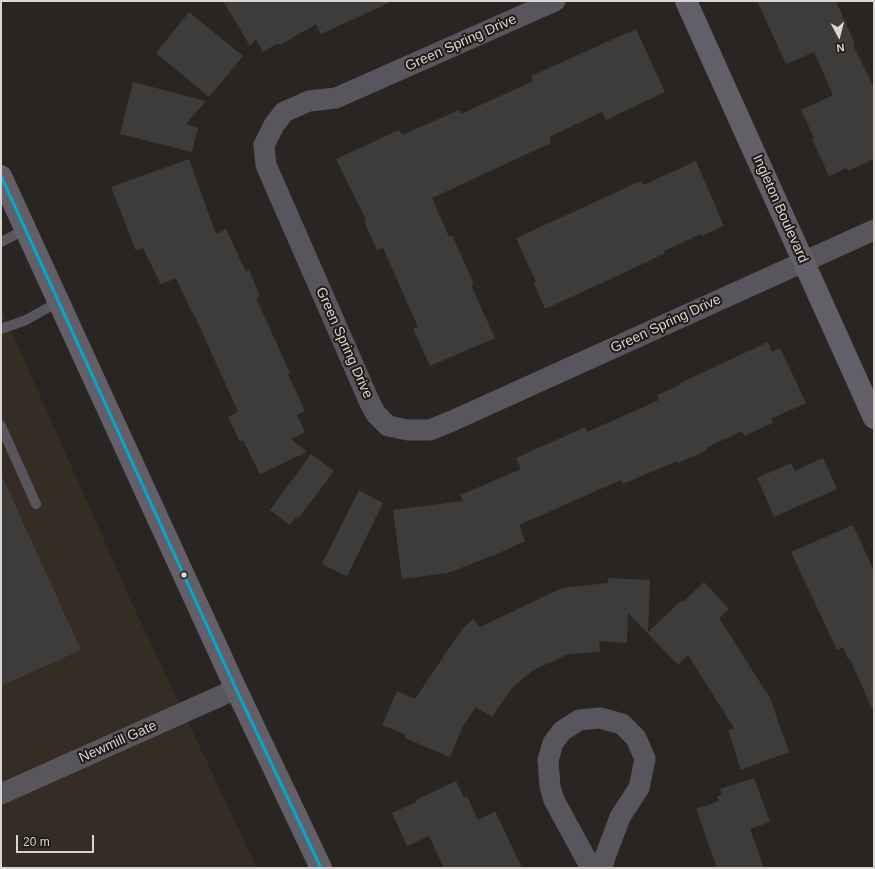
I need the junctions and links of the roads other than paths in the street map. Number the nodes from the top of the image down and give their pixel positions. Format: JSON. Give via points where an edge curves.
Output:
{"nodes":[{"id":1,"x":555,"y":1,"type":"edge"},
{"id":2,"x":686,"y":1,"type":"edge"},
{"id":3,"x":1,"y":176,"type":"edge"},
{"id":4,"x":26,"y":229,"type":"junction"},
{"id":5,"x":874,"y":230,"type":"edge"},
{"id":6,"x":1,"y":242,"type":"edge"},
{"id":7,"x":804,"y":262,"type":"junction"},
{"id":8,"x":58,"y":302,"type":"junction"},
{"id":9,"x":1,"y":329,"type":"edge"},
{"id":10,"x":874,"y":418,"type":"edge"},
{"id":11,"x":1,"y":426,"type":"edge"},
{"id":12,"x":36,"y":504,"type":"dead end"},
{"id":13,"x":236,"y":689,"type":"junction"},
{"id":14,"x":1,"y":794,"type":"edge"},
{"id":15,"x":321,"y":868,"type":"edge"},
{"id":16,"x":591,"y":868,"type":"edge"},
{"id":17,"x":601,"y":868,"type":"edge"}],
"edges":[{"from":1,"to":7,"type":"street","name":"Green Spring Drive","via":[[336,98],[309,101],[284,112],[264,145],[266,165],[376,414],[388,426],[408,430],[430,430]]},
{"from":2,"to":7,"type":"main road","name":"Ingleton Boulevard"},
{"from":3,"to":4,"type":"main road"},
{"from":4,"to":6,"type":"lane"},
{"from":4,"to":8,"type":"main road"},
{"from":5,"to":7,"type":"street","name":"Green Spring Drive"},
{"from":7,"to":10,"type":"main road","name":"Ingleton Boulevard"},
{"from":8,"to":9,"type":"lane","via":[[26,320]]},
{"from":8,"to":13,"type":"main road"},
{"from":11,"to":12,"type":"lane"},
{"from":13,"to":14,"type":"street","name":"Newmill Gate"},
{"from":13,"to":15,"type":"main road"},
{"from":16,"to":17,"type":"street","via":[[554,800],[550,787],[548,760],[553,743],[562,731],[579,720],[600,718],[622,724],[636,738],[645,759],[638,788],[620,817]]}]}
